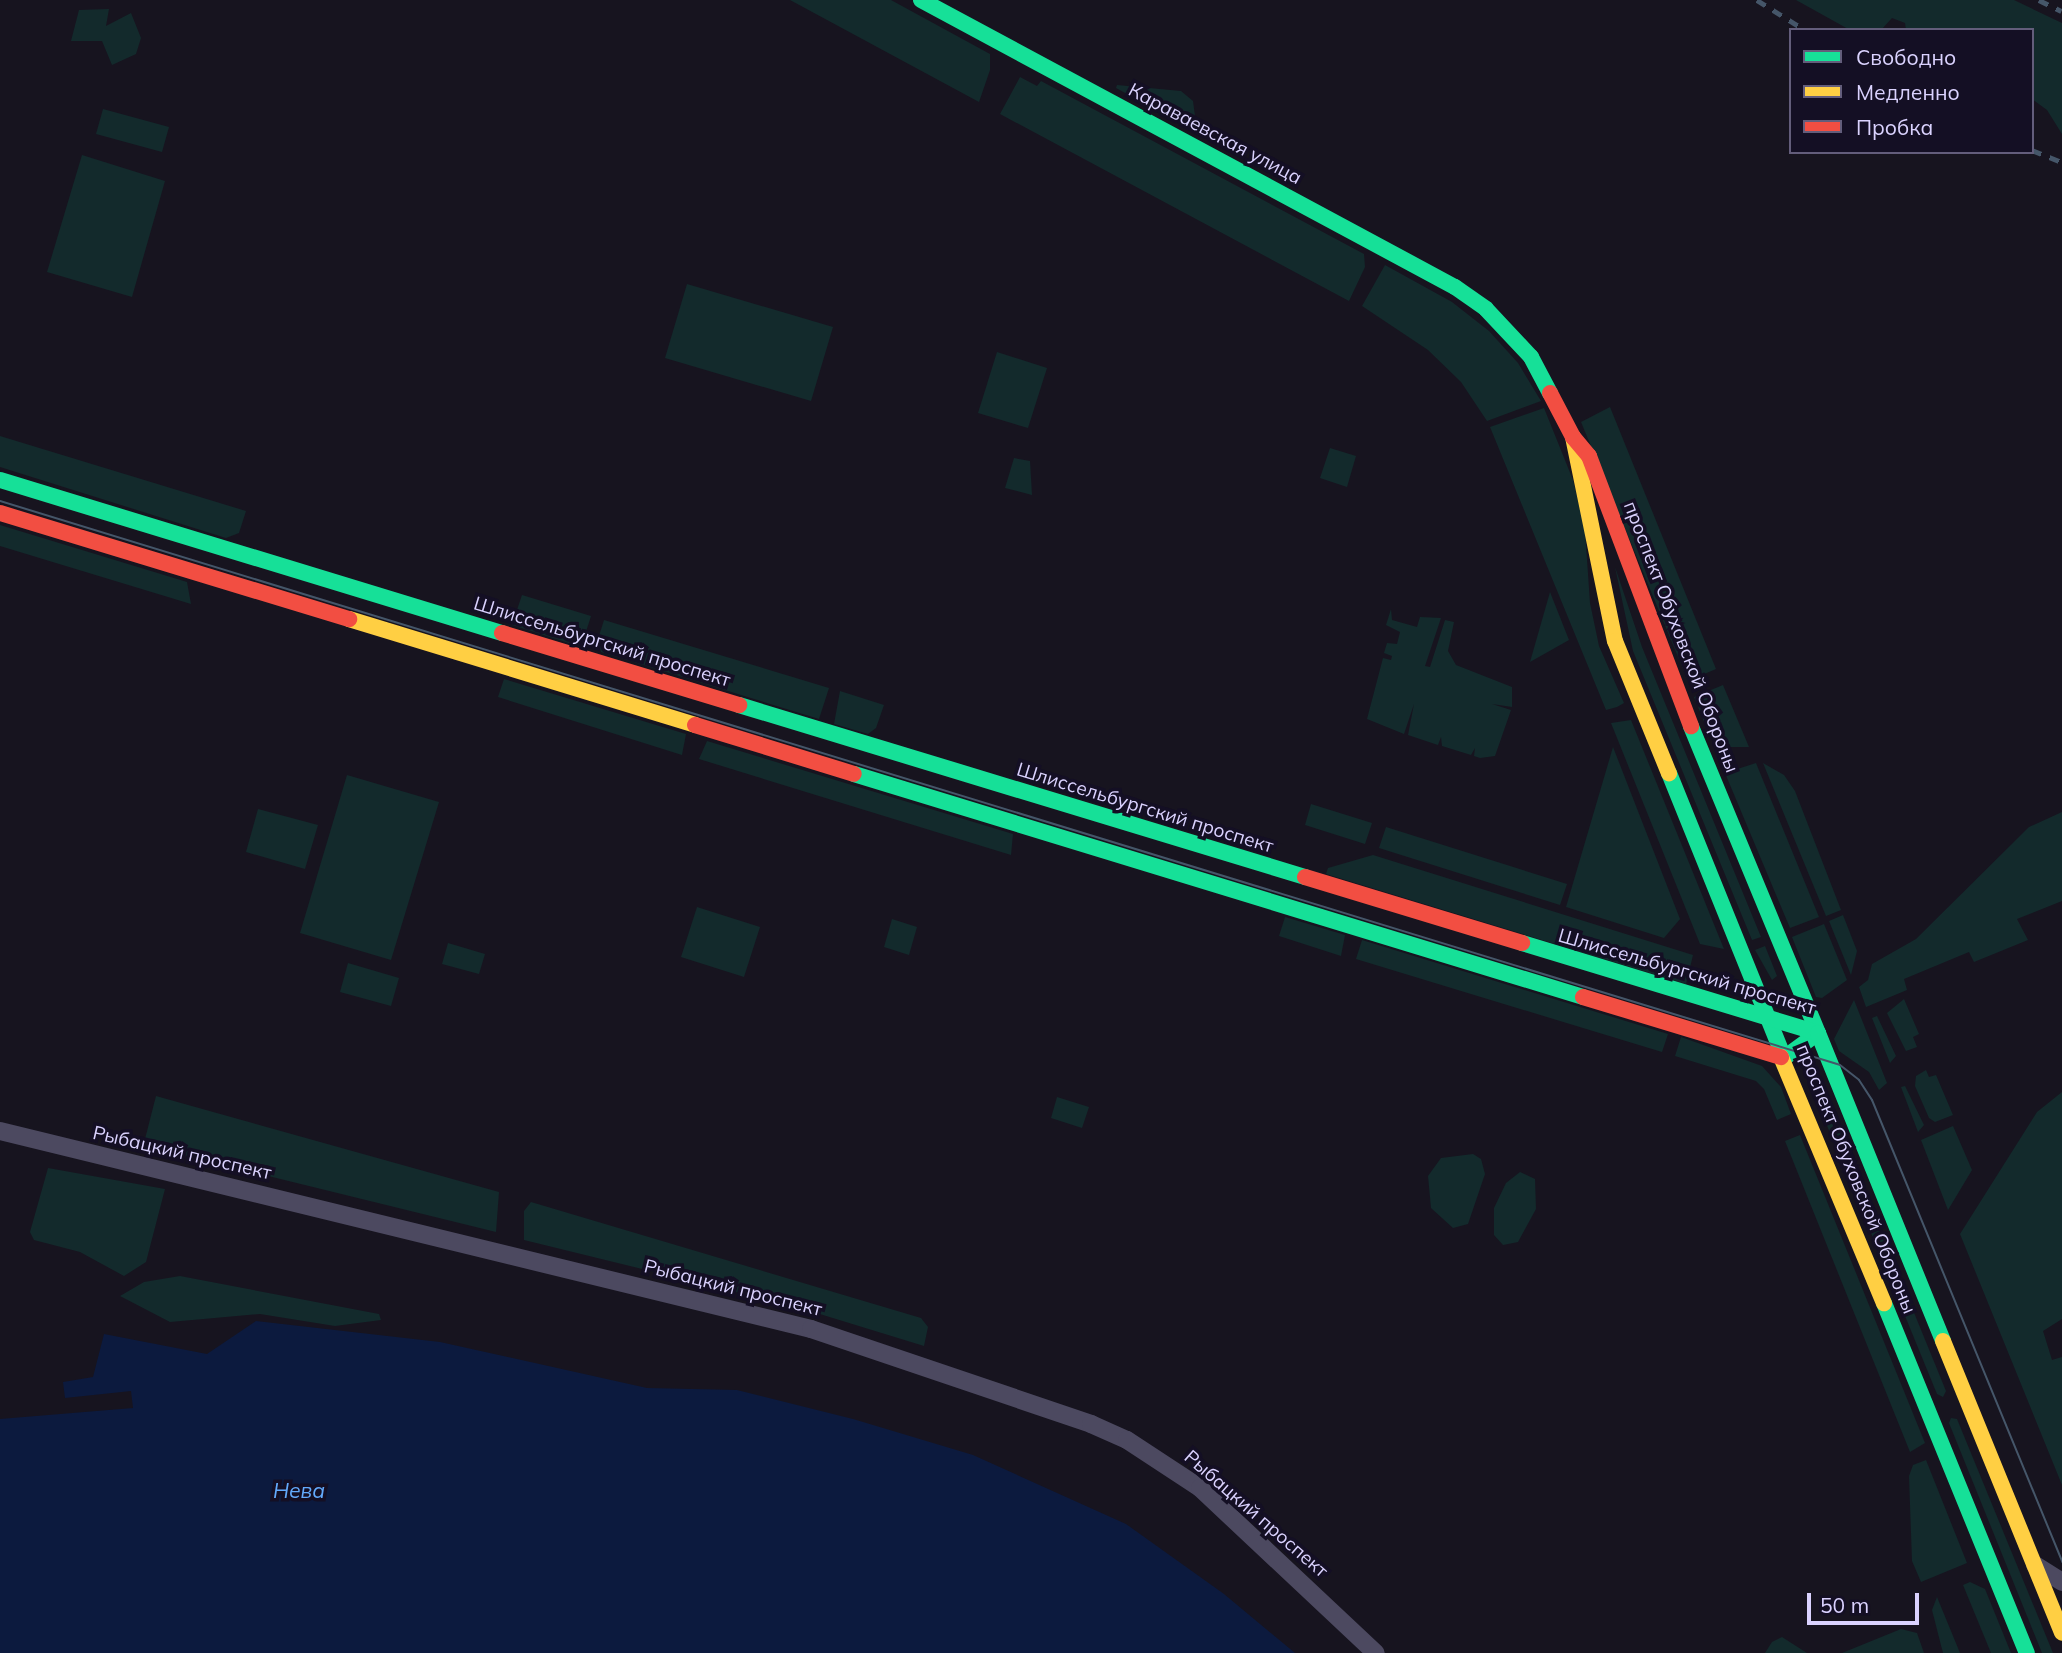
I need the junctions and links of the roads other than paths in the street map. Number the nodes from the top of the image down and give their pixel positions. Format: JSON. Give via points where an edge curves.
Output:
{"nodes":[{"id":1,"x":921,"y":0,"type":"edge"},
{"id":2,"x":1486,"y":309,"type":"joint"},
{"id":3,"x":1573,"y":437,"type":"junction"},
{"id":4,"x":0,"y":480,"type":"edge"},
{"id":5,"x":0,"y":513,"type":"edge"},
{"id":6,"x":1769,"y":1019,"type":"junction"},
{"id":7,"x":1818,"y":1033,"type":"junction"},
{"id":8,"x":1784,"y":1058,"type":"junction"},
{"id":9,"x":0,"y":1130,"type":"edge"},
{"id":10,"x":1946,"y":1402,"type":"junction"},
{"id":11,"x":2034,"y":1565,"type":"junction"},
{"id":12,"x":2062,"y":1582,"type":"edge"},
{"id":13,"x":2062,"y":1633,"type":"edge"},
{"id":14,"x":1377,"y":1653,"type":"edge"},
{"id":15,"x":2027,"y":1653,"type":"edge"}],
"edges":[{"from":1,"to":2,"type":"main road","name":"Караваевская улица","via":[[1419,267]]},
{"from":2,"to":3,"type":"main road","name":"проспект Обуховской Обороны","via":[[1536,365]]},
{"from":3,"to":6,"type":"main road","name":"проспект Обуховской Обороны","via":[[1615,641]]},
{"from":3,"to":7,"type":"main road","name":"проспект Обуховской Обороны","via":[[1589,456],[1683,705]]},
{"from":4,"to":6,"type":"main road","name":"Шлиссельбургский проспект"},
{"from":5,"to":8,"type":"main road"},
{"from":6,"to":7,"type":"main road","name":"Шлиссельбургский проспект"},
{"from":6,"to":8,"type":"main road","name":"проспект Обуховской Обороны"},
{"from":7,"to":8,"type":"main road","name":"Шлиссельбургский проспект"},
{"from":7,"to":10,"type":"main road","name":"проспект Обуховской Обороны"},
{"from":8,"to":10,"type":"main road","name":"проспект Обуховской Обороны"},
{"from":9,"to":14,"type":"street","name":"Рыбацкий проспект","via":[[811,1329],[1091,1424],[1127,1440],[1200,1488]]},
{"from":10,"to":11,"type":"main road","name":"проспект Обуховской Обороны"},
{"from":10,"to":15,"type":"main road","name":"проспект Обуховской Обороны"},
{"from":11,"to":12,"type":"street"},
{"from":11,"to":13,"type":"main road","name":"проспект Обуховской Обороны"}]}
